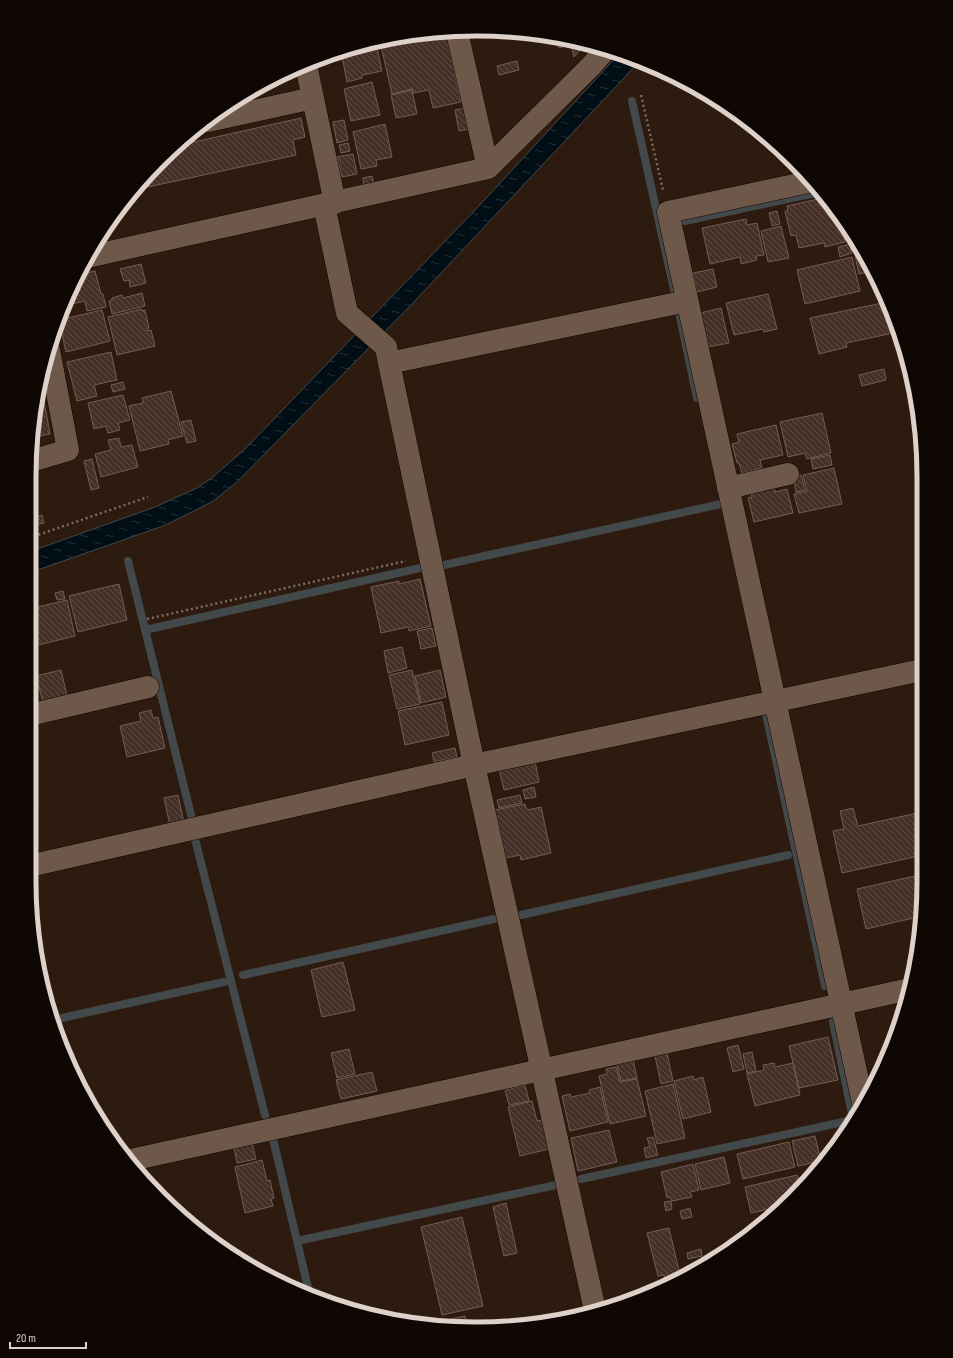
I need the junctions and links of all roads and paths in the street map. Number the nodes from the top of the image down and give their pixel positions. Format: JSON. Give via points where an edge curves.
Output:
{"nodes":[{"id":1,"x":458,"y":37,"type":"edge"},
{"id":2,"x":602,"y":54,"type":"edge"},
{"id":3,"x":307,"y":70,"type":"edge"},
{"id":4,"x":641,"y":95,"type":"dead end"},
{"id":5,"x":313,"y":98,"type":"junction"},
{"id":6,"x":220,"y":118,"type":"edge"},
{"id":7,"x":488,"y":168,"type":"junction"},
{"id":8,"x":805,"y":183,"type":"edge"},
{"id":9,"x":329,"y":204,"type":"junction"},
{"id":10,"x":668,"y":212,"type":"junction"},
{"id":11,"x":96,"y":255,"type":"edge"},
{"id":12,"x":687,"y":301,"type":"junction"},
{"id":13,"x":388,"y":355,"type":"junction"},
{"id":14,"x":51,"y":361,"type":"edge"},
{"id":15,"x":37,"y":459,"type":"edge"},
{"id":16,"x":788,"y":474,"type":"dead end"},
{"id":17,"x":728,"y":488,"type":"junction"},
{"id":18,"x":148,"y":497,"type":"dead end"},
{"id":19,"x":36,"y":536,"type":"edge"},
{"id":20,"x":430,"y":555,"type":"junction"},
{"id":21,"x":147,"y":619,"type":"dead end"},
{"id":22,"x":917,"y":671,"type":"edge"},
{"id":23,"x":148,"y":687,"type":"dead end"},
{"id":24,"x":775,"y":701,"type":"junction"},
{"id":25,"x":36,"y":713,"type":"edge"},
{"id":26,"x":474,"y":765,"type":"junction"},
{"id":27,"x":36,"y":864,"type":"edge"},
{"id":28,"x":903,"y":991,"type":"edge"},
{"id":29,"x":842,"y":1005,"type":"junction"},
{"id":30,"x":542,"y":1069,"type":"junction"},
{"id":31,"x":861,"y":1096,"type":"edge"},
{"id":32,"x":135,"y":1159,"type":"edge"},
{"id":33,"x":594,"y":1306,"type":"edge"}],
"edges":[{"from":1,"to":7,"type":"street"},
{"from":2,"to":7,"type":"street"},
{"from":3,"to":5,"type":"street"},
{"from":4,"to":10,"type":"path"},
{"from":5,"to":6,"type":"street"},
{"from":5,"to":9,"type":"street"},
{"from":7,"to":9,"type":"street"},
{"from":8,"to":10,"type":"street"},
{"from":9,"to":11,"type":"street"},
{"from":9,"to":13,"type":"street","via":[[347,313]]},
{"from":10,"to":12,"type":"street"},
{"from":12,"to":13,"type":"street"},
{"from":12,"to":17,"type":"street"},
{"from":13,"to":20,"type":"street"},
{"from":14,"to":15,"type":"street","via":[[68,450]]},
{"from":16,"to":17,"type":"street"},
{"from":17,"to":24,"type":"street"},
{"from":18,"to":19,"type":"path"},
{"from":20,"to":21,"type":"path"},
{"from":20,"to":26,"type":"street"},
{"from":22,"to":24,"type":"street"},
{"from":23,"to":25,"type":"street"},
{"from":24,"to":26,"type":"street"},
{"from":24,"to":29,"type":"street"},
{"from":26,"to":27,"type":"street"},
{"from":26,"to":30,"type":"street"},
{"from":28,"to":29,"type":"street"},
{"from":29,"to":30,"type":"street"},
{"from":29,"to":31,"type":"street"},
{"from":30,"to":32,"type":"street"},
{"from":30,"to":33,"type":"street"}]}
